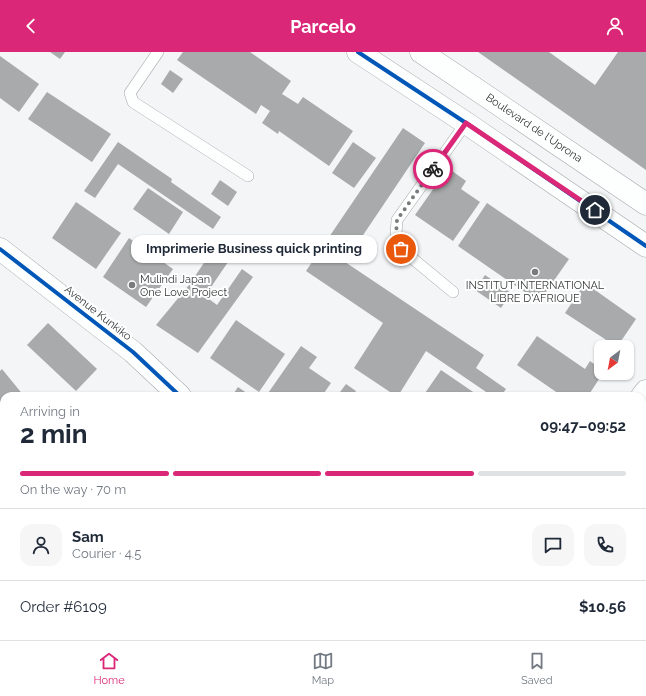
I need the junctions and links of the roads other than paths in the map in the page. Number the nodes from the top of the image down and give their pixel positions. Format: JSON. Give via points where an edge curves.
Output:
{"nodes":[{"id":1,"x":158,"y":52,"type":"edge"},
{"id":2,"x":358,"y":52,"type":"edge"},
{"id":3,"x":421,"y":52,"type":"edge"},
{"id":4,"x":466,"y":123,"type":"junction"},
{"id":5,"x":248,"y":176,"type":"dead end"},
{"id":6,"x":646,"y":204,"type":"edge"},
{"id":7,"x":646,"y":246,"type":"edge"},
{"id":8,"x":0,"y":248,"type":"edge"},
{"id":9,"x":452,"y":292,"type":"dead end"},
{"id":10,"x":176,"y":392,"type":"edge"}],
"edges":[{"from":1,"to":5,"type":"lane","via":[[130,93],[134,102]]},
{"from":2,"to":4,"type":"street"},
{"from":3,"to":6,"type":"street","name":"Boulevard de l'Uprona"},
{"from":4,"to":7,"type":"street"},
{"from":4,"to":9,"type":"lane","via":[[397,220],[396,235],[401,249]]},
{"from":8,"to":10,"type":"street","name":"Avenue Kunkiko","via":[[133,352]]}]}
